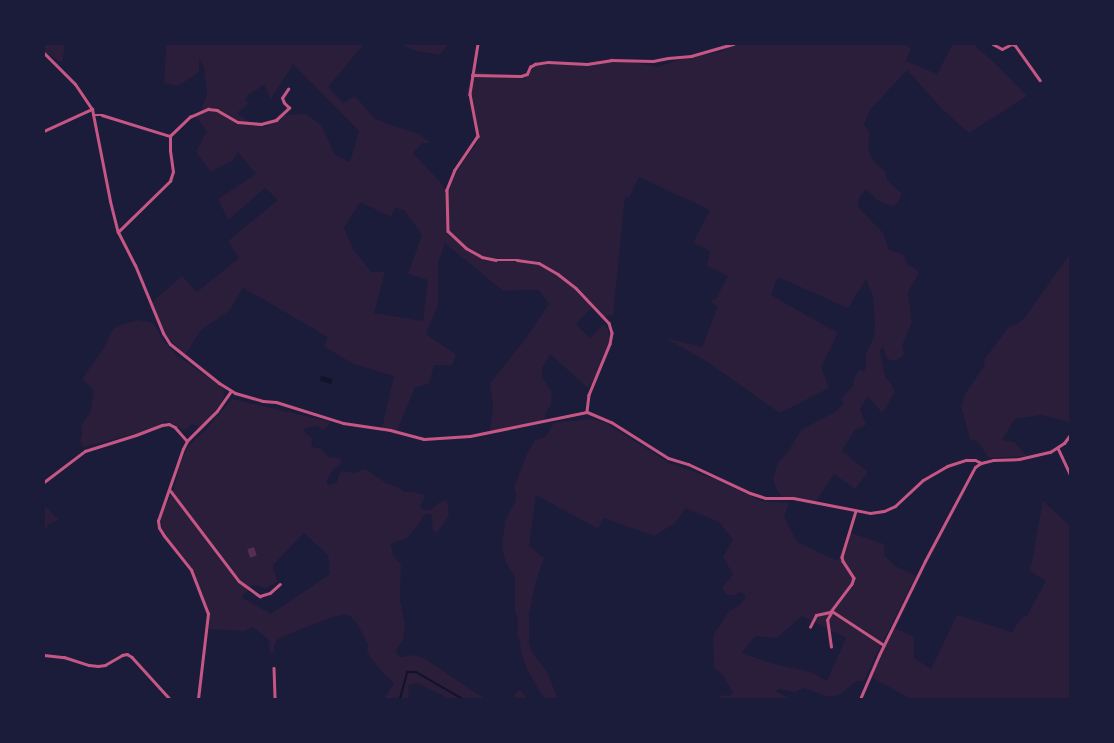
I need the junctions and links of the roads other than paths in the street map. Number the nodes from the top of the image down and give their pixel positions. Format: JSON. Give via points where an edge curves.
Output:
{"nodes":[{"id":1,"x":478,"y":44,"type":"edge"},
{"id":2,"x":733,"y":44,"type":"edge"},
{"id":3,"x":993,"y":44,"type":"edge"},
{"id":4,"x":44,"y":53,"type":"edge"},
{"id":5,"x":472,"y":75,"type":"junction"},
{"id":6,"x":1040,"y":80,"type":"dead end"},
{"id":7,"x":288,"y":89,"type":"dead end"},
{"id":8,"x":92,"y":109,"type":"junction"},
{"id":9,"x":94,"y":115,"type":"junction"},
{"id":10,"x":44,"y":131,"type":"edge"},
{"id":11,"x":170,"y":136,"type":"junction"},
{"id":12,"x":118,"y":232,"type":"junction"},
{"id":13,"x":231,"y":391,"type":"junction"},
{"id":14,"x":587,"y":412,"type":"junction"},
{"id":15,"x":1070,"y":435,"type":"edge"},
{"id":16,"x":187,"y":442,"type":"junction"},
{"id":17,"x":1058,"y":448,"type":"junction"},
{"id":18,"x":981,"y":463,"type":"junction"},
{"id":19,"x":1070,"y":474,"type":"edge"},
{"id":20,"x":44,"y":482,"type":"edge"},
{"id":21,"x":169,"y":490,"type":"junction"},
{"id":22,"x":856,"y":511,"type":"junction"},
{"id":23,"x":280,"y":584,"type":"dead end"},
{"id":24,"x":832,"y":611,"type":"junction"},
{"id":25,"x":810,"y":627,"type":"dead end"},
{"id":26,"x":884,"y":645,"type":"junction"},
{"id":27,"x":831,"y":647,"type":"dead end"},
{"id":28,"x":44,"y":655,"type":"edge"},
{"id":29,"x":274,"y":668,"type":"dead end"},
{"id":30,"x":170,"y":699,"type":"edge"},
{"id":31,"x":198,"y":699,"type":"edge"},
{"id":32,"x":275,"y":699,"type":"edge"},
{"id":33,"x":860,"y":699,"type":"edge"}],
"edges":[{"from":1,"to":5,"type":"street"},
{"from":2,"to":5,"type":"street","via":[[691,56],[653,62],[548,62],[535,64],[530,67],[527,74],[521,76]]},
{"from":3,"to":6,"type":"street","via":[[1002,49],[1012,44],[1016,45]]},
{"from":4,"to":8,"type":"street","via":[[75,84]]},
{"from":5,"to":14,"type":"street","via":[[470,94],[478,136],[455,170],[446,190],[448,231],[466,248],[482,257],[539,263],[576,288],[609,324],[612,333],[610,344],[590,395]]},
{"from":7,"to":11,"type":"street","via":[[282,98],[289,108],[276,120],[261,124],[238,122],[217,110],[208,109],[190,117]]},
{"from":8,"to":9,"type":"street"},
{"from":8,"to":10,"type":"street"},
{"from":9,"to":11,"type":"street"},
{"from":9,"to":12,"type":"street"},
{"from":11,"to":12,"type":"street","via":[[173,172],[170,182]]},
{"from":12,"to":13,"type":"street","via":[[135,265],[157,322],[170,344]]},
{"from":13,"to":14,"type":"street","via":[[343,422],[424,439],[470,436]]},
{"from":13,"to":16,"type":"street","via":[[217,411]]},
{"from":14,"to":22,"type":"street","via":[[611,422],[668,458],[688,464],[750,493],[765,498],[793,498],[824,503]]},
{"from":15,"to":17,"type":"street"},
{"from":16,"to":20,"type":"street","via":[[175,427],[169,424],[162,425],[85,451]]},
{"from":16,"to":21,"type":"street"},
{"from":17,"to":18,"type":"street","via":[[1038,456]]},
{"from":17,"to":19,"type":"street"},
{"from":18,"to":22,"type":"street","via":[[975,460],[959,462],[934,472],[895,506],[884,511]]},
{"from":18,"to":26,"type":"street","via":[[970,475]]},
{"from":21,"to":23,"type":"street","via":[[239,581],[260,596],[270,593]]},
{"from":21,"to":31,"type":"street","via":[[158,521],[159,528],[191,570],[208,614]]},
{"from":22,"to":24,"type":"street","via":[[842,557],[854,578]]},
{"from":24,"to":25,"type":"street","via":[[816,615]]},
{"from":24,"to":26,"type":"street"},
{"from":24,"to":27,"type":"street","via":[[827,620]]},
{"from":26,"to":33,"type":"street"},
{"from":28,"to":30,"type":"street","via":[[98,666],[127,654]]},
{"from":29,"to":32,"type":"street"}]}
